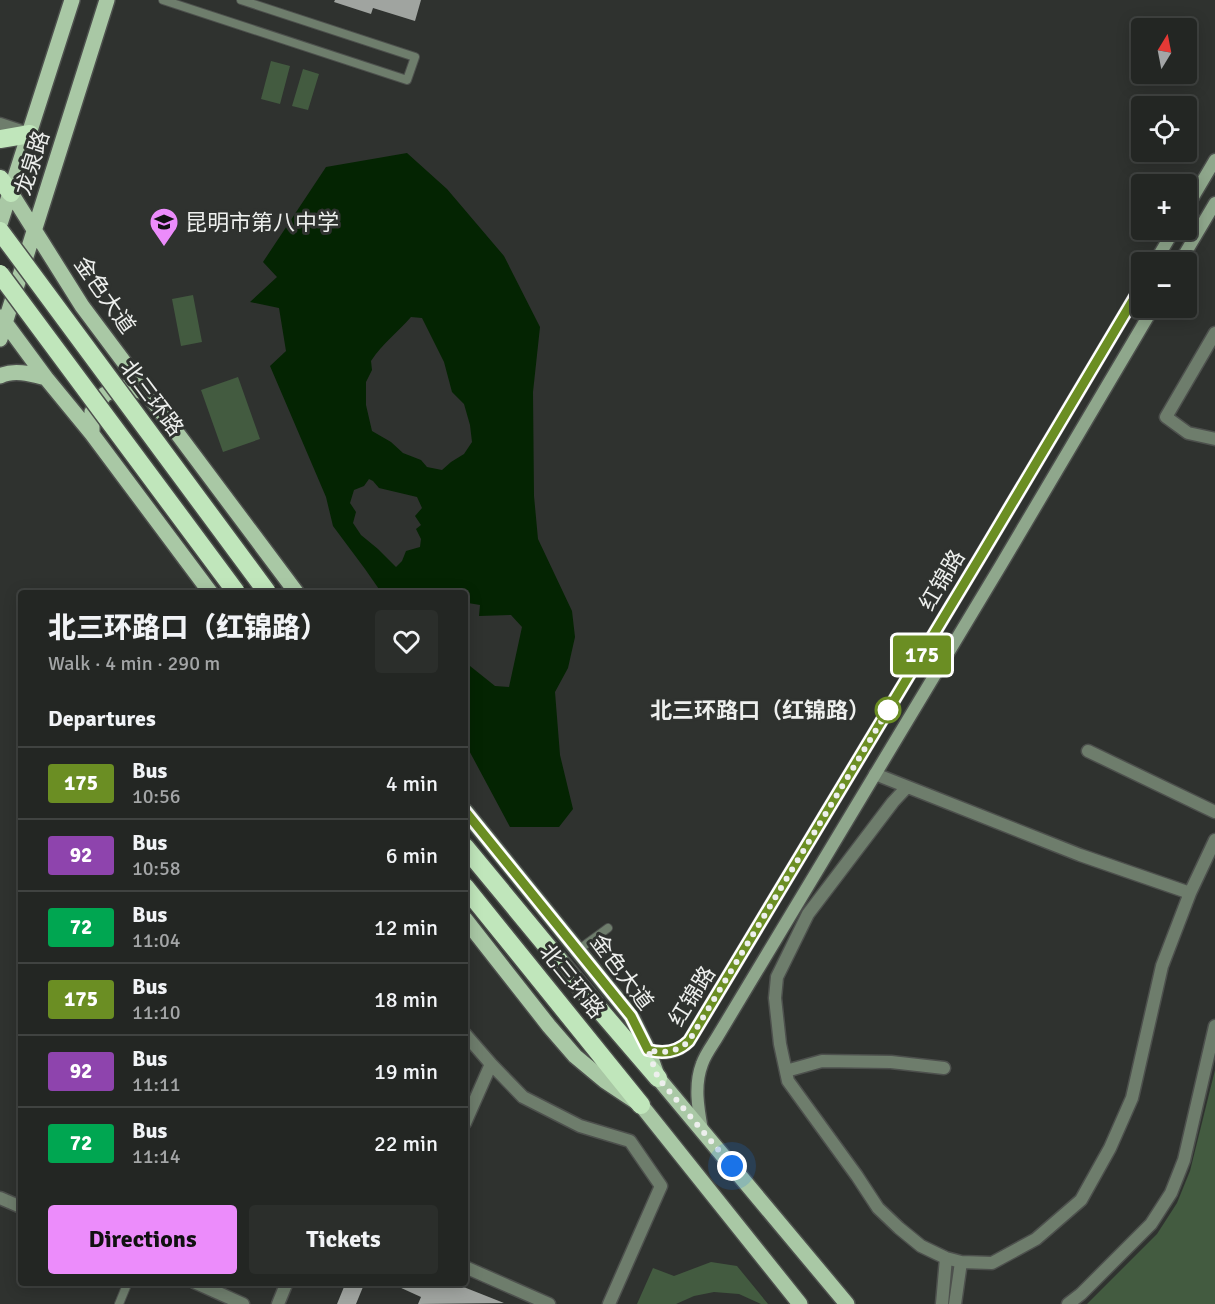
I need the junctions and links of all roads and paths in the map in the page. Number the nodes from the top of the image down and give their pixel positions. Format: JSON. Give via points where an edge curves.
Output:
{"nodes":[{"id":1,"x":72,"y":0,"type":"edge"},
{"id":2,"x":107,"y":0,"type":"edge"},
{"id":3,"x":163,"y":0,"type":"edge"},
{"id":4,"x":241,"y":0,"type":"edge"},
{"id":5,"x":0,"y":124,"type":"edge"},
{"id":6,"x":30,"y":134,"type":"junction"},
{"id":7,"x":0,"y":139,"type":"edge"},
{"id":8,"x":1215,"y":159,"type":"edge"},
{"id":9,"x":5,"y":186,"type":"edge"},
{"id":10,"x":1197,"y":190,"type":"edge"},
{"id":11,"x":1215,"y":202,"type":"edge"},
{"id":12,"x":0,"y":224,"type":"edge"},
{"id":13,"x":34,"y":230,"type":"junction"},
{"id":14,"x":0,"y":231,"type":"edge"},
{"id":15,"x":1186,"y":252,"type":"edge"},
{"id":16,"x":0,"y":274,"type":"edge"},
{"id":17,"x":1131,"y":303,"type":"edge"},
{"id":18,"x":1147,"y":318,"type":"edge"},
{"id":19,"x":2,"y":319,"type":"edge"},
{"id":20,"x":1215,"y":333,"type":"edge"},
{"id":21,"x":0,"y":339,"type":"edge"},
{"id":22,"x":0,"y":376,"type":"edge"},
{"id":23,"x":46,"y":378,"type":"junction"},
{"id":24,"x":147,"y":393,"type":"junction"},
{"id":25,"x":92,"y":434,"type":"junction"},
{"id":26,"x":1215,"y":439,"type":"edge"},
{"id":27,"x":209,"y":590,"type":"edge"},
{"id":28,"x":235,"y":590,"type":"edge"},
{"id":29,"x":266,"y":590,"type":"edge"},
{"id":30,"x":295,"y":590,"type":"edge"},
{"id":31,"x":1088,"y":751,"type":"dead end"},
{"id":32,"x":875,"y":774,"type":"junction"},
{"id":33,"x":907,"y":787,"type":"junction"},
{"id":34,"x":1215,"y":812,"type":"edge"},
{"id":35,"x":468,"y":815,"type":"edge"},
{"id":36,"x":1215,"y":840,"type":"edge"},
{"id":37,"x":468,"y":851,"type":"edge"},
{"id":38,"x":468,"y":891,"type":"edge"},
{"id":39,"x":1190,"y":893,"type":"junction"},
{"id":40,"x":468,"y":923,"type":"edge"},
{"id":41,"x":608,"y":928,"type":"dead end"},
{"id":42,"x":578,"y":950,"type":"junction"},
{"id":43,"x":1215,"y":1026,"type":"edge"},
{"id":44,"x":468,"y":1037,"type":"edge"},
{"id":45,"x":622,"y":1037,"type":"junction"},
{"id":46,"x":648,"y":1050,"type":"junction"},
{"id":47,"x":491,"y":1064,"type":"junction"},
{"id":48,"x":944,"y":1068,"type":"dead end"},
{"id":49,"x":786,"y":1071,"type":"junction"},
{"id":50,"x":658,"y":1078,"type":"junction"},
{"id":51,"x":641,"y":1105,"type":"junction"},
{"id":52,"x":468,"y":1116,"type":"edge"},
{"id":53,"x":702,"y":1130,"type":"junction"},
{"id":54,"x":0,"y":1198,"type":"edge"},
{"id":55,"x":18,"y":1206,"type":"edge"},
{"id":56,"x":946,"y":1258,"type":"junction"},
{"id":57,"x":960,"y":1262,"type":"junction"},
{"id":58,"x":468,"y":1268,"type":"edge"},
{"id":59,"x":126,"y":1286,"type":"edge"},
{"id":60,"x":203,"y":1286,"type":"edge"},
{"id":61,"x":285,"y":1286,"type":"edge"},
{"id":62,"x":119,"y":1304,"type":"edge"},
{"id":63,"x":243,"y":1304,"type":"edge"},
{"id":64,"x":278,"y":1304,"type":"edge"},
{"id":65,"x":549,"y":1304,"type":"edge"},
{"id":66,"x":609,"y":1304,"type":"edge"},
{"id":67,"x":800,"y":1304,"type":"edge"},
{"id":68,"x":847,"y":1304,"type":"edge"},
{"id":69,"x":942,"y":1304,"type":"edge"},
{"id":70,"x":955,"y":1304,"type":"edge"},
{"id":71,"x":1068,"y":1304,"type":"edge"}],
"edges":[{"from":1,"to":6,"type":"main road","name":"龙泉路"},
{"from":2,"to":13,"type":"main road","name":"龙泉路"},
{"from":3,"to":4,"type":"lane","via":[[407,80],[415,57]]},
{"from":5,"to":6,"type":"street"},
{"from":6,"to":7,"type":"highway"},
{"from":6,"to":9,"type":"main road","name":"龙泉路"},
{"from":8,"to":10,"type":"street"},
{"from":9,"to":12,"type":"main road","name":"龙泉路"},
{"from":9,"to":13,"type":"main road","name":"金色大道"},
{"from":11,"to":15,"type":"street"},
{"from":13,"to":19,"type":"main road","name":"龙泉路"},
{"from":13,"to":24,"type":"main road","name":"金色大道","via":[[82,306]]},
{"from":14,"to":29,"type":"highway","name":"北三环路","bridge":true},
{"from":16,"to":28,"type":"highway","bridge":true},
{"from":17,"to":46,"type":"street","name":"红锦路","via":[[689,1041],[668,1052]]},
{"from":18,"to":32,"type":"street","name":"红锦路"},
{"from":19,"to":21,"type":"main road","name":"龙泉路"},
{"from":19,"to":23,"type":"main road"},
{"from":20,"to":26,"type":"street","via":[[1166,417],[1188,433]]},
{"from":22,"to":23,"type":"main road","via":[[23,372]]},
{"from":23,"to":25,"type":"main road"},
{"from":24,"to":25,"type":"main road","via":[[126,387],[105,394],[92,412]]},
{"from":24,"to":30,"type":"main road","name":"金色大道"},
{"from":25,"to":27,"type":"main road"},
{"from":31,"to":34,"type":"street"},
{"from":32,"to":33,"type":"street"},
{"from":32,"to":53,"type":"street","name":"红锦路","via":[[702,1064],[697,1103]]},
{"from":33,"to":39,"type":"street"},
{"from":33,"to":49,"type":"street","via":[[808,914],[777,977],[775,998]]},
{"from":35,"to":42,"type":"main road","name":"金色大道"},
{"from":36,"to":39,"type":"street"},
{"from":37,"to":45,"type":"highway","name":"北三环路"},
{"from":38,"to":51,"type":"highway","name":"北三环路"},
{"from":39,"to":57,"type":"street","via":[[1162,966],[1132,1098],[1081,1200],[1036,1239],[992,1263]]},
{"from":40,"to":51,"type":"main road","via":[[575,1056]]},
{"from":41,"to":42,"type":"lane"},
{"from":42,"to":46,"type":"main road","name":"金色大道","via":[[631,1016]]},
{"from":43,"to":71,"type":"street","via":[[1184,1160],[1171,1193],[1151,1224]]},
{"from":44,"to":47,"type":"street"},
{"from":45,"to":46,"type":"street"},
{"from":45,"to":50,"type":"highway","name":"北三环路"},
{"from":46,"to":50,"type":"main road","name":"金色大道"},
{"from":47,"to":52,"type":"street"},
{"from":47,"to":66,"type":"street","via":[[523,1097],[580,1126],[630,1141],[661,1186]]},
{"from":48,"to":49,"type":"street","via":[[822,1061]]},
{"from":49,"to":56,"type":"street","via":[[788,1081],[878,1208],[921,1245]]},
{"from":50,"to":53,"type":"main road","name":"金色大道"},
{"from":51,"to":67,"type":"main road"},
{"from":53,"to":68,"type":"main road","name":"金色大道"},
{"from":54,"to":55,"type":"street"},
{"from":56,"to":57,"type":"street"},
{"from":56,"to":69,"type":"street"},
{"from":57,"to":70,"type":"street"},
{"from":58,"to":65,"type":"street"},
{"from":59,"to":62,"type":"lane"},
{"from":60,"to":63,"type":"street"},
{"from":61,"to":64,"type":"street"}]}
